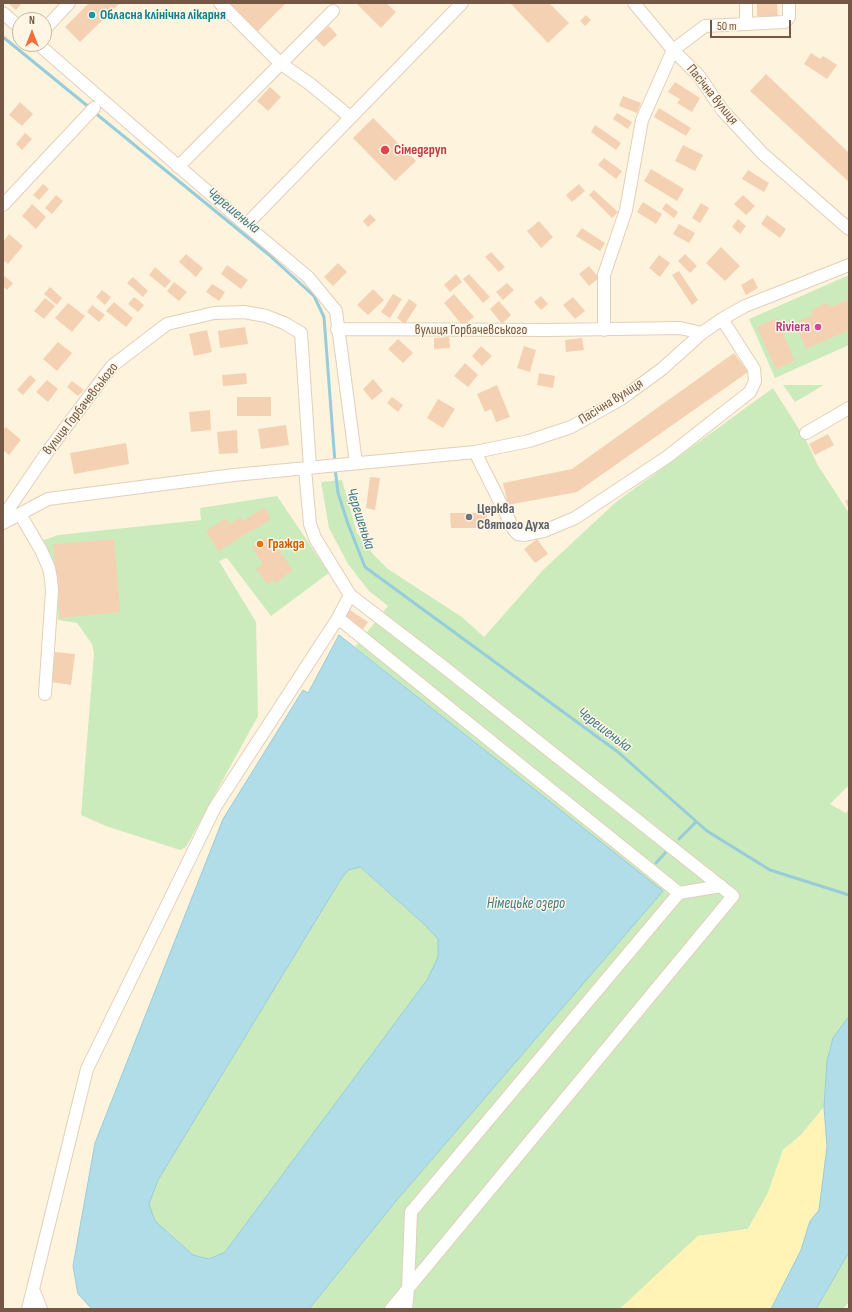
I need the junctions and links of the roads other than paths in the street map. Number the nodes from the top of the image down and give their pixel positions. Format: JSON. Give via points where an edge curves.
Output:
{"nodes":[{"id":1,"x":69,"y":3,"type":"edge"},
{"id":2,"x":220,"y":3,"type":"edge"},
{"id":3,"x":462,"y":3,"type":"edge"},
{"id":4,"x":634,"y":3,"type":"edge"},
{"id":5,"x":746,"y":3,"type":"edge"},
{"id":6,"x":788,"y":3,"type":"edge"},
{"id":7,"x":333,"y":11,"type":"dead end"},
{"id":8,"x":3,"y":13,"type":"edge"},
{"id":9,"x":12,"y":21,"type":"edge"},
{"id":10,"x":52,"y":21,"type":"edge"},
{"id":11,"x":746,"y":24,"type":"junction"},
{"id":12,"x":673,"y":50,"type":"junction"},
{"id":13,"x":47,"y":52,"type":"edge"},
{"id":14,"x":280,"y":63,"type":"junction"},
{"id":15,"x":94,"y":108,"type":"dead end"},
{"id":16,"x":350,"y":117,"type":"junction"},
{"id":17,"x":178,"y":167,"type":"junction"},
{"id":18,"x":3,"y":206,"type":"edge"},
{"id":19,"x":246,"y":225,"type":"junction"},
{"id":20,"x":849,"y":229,"type":"edge"},
{"id":21,"x":849,"y":264,"type":"edge"},
{"id":22,"x":722,"y":318,"type":"junction"},
{"id":23,"x":337,"y":329,"type":"junction"},
{"id":24,"x":604,"y":330,"type":"junction"},
{"id":25,"x":702,"y":334,"type":"junction"},
{"id":26,"x":849,"y":408,"type":"edge"},
{"id":27,"x":806,"y":433,"type":"dead end"},
{"id":28,"x":476,"y":452,"type":"junction"},
{"id":29,"x":356,"y":463,"type":"junction"},
{"id":30,"x":308,"y":469,"type":"junction"},
{"id":31,"x":20,"y":514,"type":"junction"},
{"id":32,"x":3,"y":517,"type":"edge"},
{"id":33,"x":3,"y":523,"type":"edge"},
{"id":34,"x":350,"y":595,"type":"junction"},
{"id":35,"x":338,"y":618,"type":"junction"},
{"id":36,"x":45,"y":694,"type":"dead end"},
{"id":37,"x":721,"y":886,"type":"junction"},
{"id":38,"x":679,"y":893,"type":"junction"},
{"id":39,"x":408,"y":1289,"type":"junction"},
{"id":40,"x":33,"y":1290,"type":"junction"},
{"id":41,"x":28,"y":1309,"type":"edge"},
{"id":42,"x":41,"y":1309,"type":"edge"},
{"id":43,"x":391,"y":1309,"type":"edge"},
{"id":44,"x":406,"y":1309,"type":"edge"}],
"edges":[{"from":1,"to":10,"type":"street"},
{"from":2,"to":14,"type":"street"},
{"from":3,"to":16,"type":"street"},
{"from":4,"to":12,"type":"street","name":"Пасічна вулиця"},
{"from":5,"to":11,"type":"street"},
{"from":6,"to":11,"type":"street","via":[[789,17],[786,22]]},
{"from":7,"to":14,"type":"street"},
{"from":8,"to":9,"type":"street"},
{"from":11,"to":12,"type":"street","via":[[705,26]]},
{"from":12,"to":20,"type":"street","name":"Пасічна вулиця","via":[[699,76],[723,111],[763,154]]},
{"from":12,"to":24,"type":"street","via":[[642,120],[626,210],[604,275]]},
{"from":13,"to":17,"type":"street"},
{"from":14,"to":16,"type":"street"},
{"from":14,"to":17,"type":"street"},
{"from":15,"to":18,"type":"street"},
{"from":16,"to":19,"type":"street"},
{"from":17,"to":19,"type":"street"},
{"from":19,"to":23,"type":"street","via":[[308,277],[336,311]]},
{"from":21,"to":22,"type":"street","name":"Пасічна вулиця","via":[[745,306]]},
{"from":22,"to":25,"type":"street","name":"Пасічна вулиця"},
{"from":22,"to":28,"type":"street","via":[[754,370],[755,381],[750,392],[667,457],[575,518],[544,531],[518,534]]},
{"from":23,"to":24,"type":"street","name":"вулиця Горбачевського"},
{"from":23,"to":29,"type":"street"},
{"from":24,"to":25,"type":"street","name":"вулиця Горбачевського","via":[[680,328]]},
{"from":25,"to":28,"type":"street","name":"Пасічна вулиця","via":[[662,369],[621,399],[571,426],[529,441]]},
{"from":26,"to":27,"type":"street"},
{"from":28,"to":29,"type":"street","name":"Пасічна вулиця"},
{"from":29,"to":30,"type":"street","name":"Пасічна вулиця"},
{"from":30,"to":31,"type":"street","name":"Пасічна вулиця","via":[[234,475],[48,499]]},
{"from":30,"to":32,"type":"street","name":"вулиця Горбачевського","via":[[301,333],[284,322],[266,316],[244,312],[214,313],[167,324],[112,366],[48,451]]},
{"from":30,"to":34,"type":"street","via":[[310,519],[315,538]]},
{"from":31,"to":33,"type":"street","name":"Пасічна вулиця"},
{"from":31,"to":36,"type":"street","via":[[41,550],[51,579]]},
{"from":34,"to":35,"type":"street"},
{"from":34,"to":37,"type":"street"},
{"from":35,"to":38,"type":"street"},
{"from":35,"to":40,"type":"street","via":[[215,807],[87,1069]]},
{"from":37,"to":38,"type":"street"},
{"from":37,"to":39,"type":"street","via":[[733,896]]},
{"from":38,"to":39,"type":"street","via":[[411,1212]]},
{"from":39,"to":43,"type":"street"},
{"from":39,"to":44,"type":"street"},
{"from":40,"to":41,"type":"street"},
{"from":40,"to":42,"type":"street"}]}
